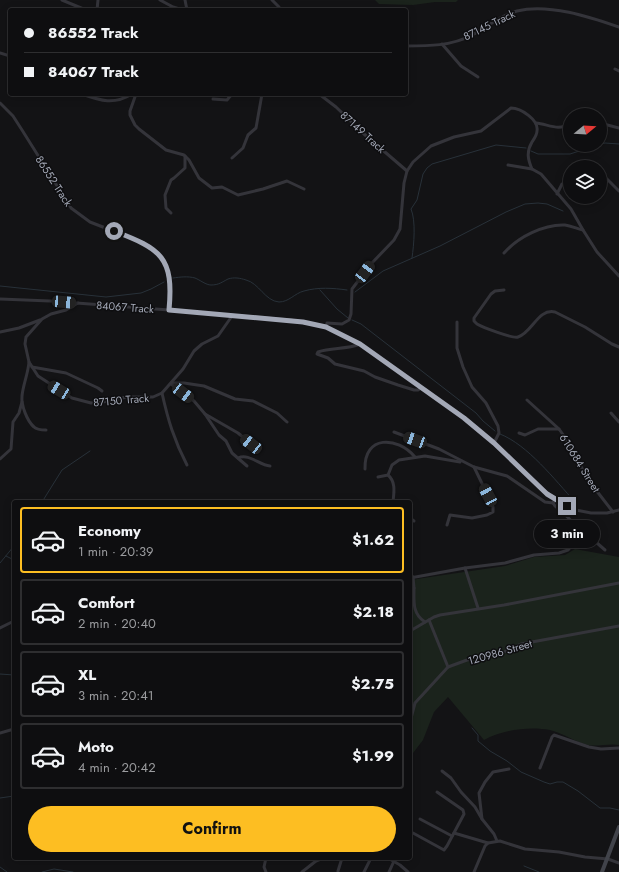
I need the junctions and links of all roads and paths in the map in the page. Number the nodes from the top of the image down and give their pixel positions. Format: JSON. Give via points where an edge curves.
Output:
{"nodes":[{"id":1,"x":62,"y":0,"type":"edge"},
{"id":2,"x":160,"y":0,"type":"edge"},
{"id":3,"x":272,"y":0,"type":"edge"},
{"id":4,"x":81,"y":8,"type":"edge"},
{"id":5,"x":176,"y":8,"type":"edge"},
{"id":6,"x":279,"y":8,"type":"edge"},
{"id":7,"x":619,"y":27,"type":"edge"},
{"id":8,"x":442,"y":44,"type":"junction"},
{"id":9,"x":408,"y":46,"type":"edge"},
{"id":10,"x":615,"y":69,"type":"dead end"},
{"id":11,"x":619,"y":71,"type":"edge"},
{"id":12,"x":478,"y":77,"type":"dead end"},
{"id":13,"x":88,"y":96,"type":"edge"},
{"id":14,"x":128,"y":96,"type":"edge"},
{"id":15,"x":135,"y":96,"type":"edge"},
{"id":16,"x":230,"y":96,"type":"edge"},
{"id":17,"x":262,"y":96,"type":"edge"},
{"id":18,"x":322,"y":96,"type":"edge"},
{"id":19,"x":213,"y":99,"type":"dead end"},
{"id":20,"x":0,"y":103,"type":"edge"},
{"id":21,"x":536,"y":123,"type":"junction"},
{"id":22,"x":607,"y":125,"type":"edge"},
{"id":23,"x":563,"y":127,"type":"edge"},
{"id":24,"x":619,"y":128,"type":"edge"},
{"id":25,"x":185,"y":156,"type":"junction"},
{"id":26,"x":232,"y":158,"type":"dead end"},
{"id":27,"x":508,"y":165,"type":"dead end"},
{"id":28,"x":532,"y":170,"type":"junction"},
{"id":29,"x":407,"y":171,"type":"junction"},
{"id":30,"x":607,"y":179,"type":"edge"},
{"id":31,"x":563,"y":184,"type":"edge"},
{"id":32,"x":304,"y":189,"type":"dead end"},
{"id":33,"x":619,"y":191,"type":"edge"},
{"id":34,"x":557,"y":194,"type":"junction"},
{"id":35,"x":171,"y":213,"type":"dead end"},
{"id":36,"x":583,"y":230,"type":"junction"},
{"id":37,"x":504,"y":253,"type":"dead end"},
{"id":38,"x":619,"y":276,"type":"edge"},
{"id":39,"x":504,"y":290,"type":"dead end"},
{"id":40,"x":0,"y":299,"type":"edge"},
{"id":41,"x":78,"y":303,"type":"junction"},
{"id":42,"x":169,"y":310,"type":"junction"},
{"id":43,"x":232,"y":316,"type":"junction"},
{"id":44,"x":42,"y":319,"type":"junction"},
{"id":45,"x":457,"y":322,"type":"dead end"},
{"id":46,"x":326,"y":327,"type":"junction"},
{"id":47,"x":0,"y":332,"type":"edge"},
{"id":48,"x":360,"y":344,"type":"junction"},
{"id":49,"x":619,"y":347,"type":"edge"},
{"id":50,"x":29,"y":362,"type":"junction"},
{"id":51,"x":32,"y":367,"type":"junction"},
{"id":52,"x":172,"y":383,"type":"junction"},
{"id":53,"x":421,"y":388,"type":"junction"},
{"id":54,"x":102,"y":391,"type":"dead end"},
{"id":55,"x":162,"y":393,"type":"junction"},
{"id":56,"x":527,"y":400,"type":"dead end"},
{"id":57,"x":22,"y":402,"type":"junction"},
{"id":58,"x":611,"y":413,"type":"dead end"},
{"id":59,"x":205,"y":414,"type":"junction"},
{"id":60,"x":287,"y":422,"type":"dead end"},
{"id":61,"x":619,"y":422,"type":"edge"},
{"id":62,"x":559,"y":429,"type":"junction"},
{"id":63,"x":46,"y":430,"type":"dead end"},
{"id":64,"x":394,"y":432,"type":"dead end"},
{"id":65,"x":519,"y":433,"type":"dead end"},
{"id":66,"x":494,"y":443,"type":"junction"},
{"id":67,"x":251,"y":444,"type":"dead end"},
{"id":68,"x":238,"y":458,"type":"junction"},
{"id":69,"x":415,"y":458,"type":"junction"},
{"id":70,"x":0,"y":459,"type":"edge"},
{"id":71,"x":466,"y":464,"type":"junction"},
{"id":72,"x":187,"y":465,"type":"dead end"},
{"id":73,"x":247,"y":466,"type":"dead end"},
{"id":74,"x":270,"y":466,"type":"dead end"},
{"id":75,"x":474,"y":467,"type":"junction"},
{"id":76,"x":365,"y":469,"type":"dead end"},
{"id":77,"x":388,"y":475,"type":"junction"},
{"id":78,"x":378,"y":477,"type":"dead end"},
{"id":79,"x":555,"y":499,"type":"junction"},
{"id":80,"x":393,"y":500,"type":"edge"},
{"id":81,"x":553,"y":503,"type":"junction"},
{"id":82,"x":619,"y":510,"type":"edge"},
{"id":83,"x":613,"y":512,"type":"junction"},
{"id":84,"x":573,"y":522,"type":"junction"},
{"id":85,"x":447,"y":525,"type":"dead end"},
{"id":86,"x":548,"y":541,"type":"dead end"},
{"id":87,"x":572,"y":545,"type":"junction"},
{"id":88,"x":605,"y":550,"type":"dead end"},
{"id":89,"x":465,"y":568,"type":"junction"},
{"id":90,"x":412,"y":578,"type":"edge"},
{"id":91,"x":412,"y":581,"type":"edge"},
{"id":92,"x":619,"y":582,"type":"edge"},
{"id":93,"x":412,"y":586,"type":"edge"},
{"id":94,"x":414,"y":588,"type":"junction"},
{"id":95,"x":478,"y":608,"type":"junction"},
{"id":96,"x":429,"y":620,"type":"junction"},
{"id":97,"x":12,"y":622,"type":"edge"},
{"id":98,"x":425,"y":622,"type":"junction"},
{"id":99,"x":619,"y":626,"type":"edge"},
{"id":100,"x":0,"y":628,"type":"edge"},
{"id":101,"x":412,"y":630,"type":"edge"},
{"id":102,"x":448,"y":667,"type":"junction"},
{"id":103,"x":412,"y":714,"type":"edge"},
{"id":104,"x":12,"y":730,"type":"edge"},
{"id":105,"x":0,"y":733,"type":"edge"},
{"id":106,"x":619,"y":748,"type":"edge"},
{"id":107,"x":540,"y":768,"type":"dead end"},
{"id":108,"x":509,"y":769,"type":"dead end"},
{"id":109,"x":442,"y":771,"type":"dead end"},
{"id":110,"x":437,"y":792,"type":"dead end"},
{"id":111,"x":420,"y":819,"type":"dead end"},
{"id":112,"x":482,"y":819,"type":"junction"},
{"id":113,"x":619,"y":827,"type":"edge"},
{"id":114,"x":413,"y":832,"type":"dead end"},
{"id":115,"x":453,"y":834,"type":"junction"},
{"id":116,"x":497,"y":841,"type":"junction"},
{"id":117,"x":488,"y":843,"type":"junction"},
{"id":118,"x":608,"y":859,"type":"junction"},
{"id":119,"x":266,"y":860,"type":"edge"},
{"id":120,"x":315,"y":860,"type":"edge"},
{"id":121,"x":341,"y":860,"type":"edge"},
{"id":122,"x":370,"y":860,"type":"edge"},
{"id":123,"x":394,"y":861,"type":"joint"},
{"id":124,"x":619,"y":863,"type":"edge"},
{"id":125,"x":338,"y":871,"type":"dead end"},
{"id":126,"x":266,"y":872,"type":"edge"},
{"id":127,"x":302,"y":872,"type":"edge"},
{"id":128,"x":364,"y":872,"type":"edge"},
{"id":129,"x":388,"y":872,"type":"edge"},
{"id":130,"x":408,"y":872,"type":"edge"},
{"id":131,"x":474,"y":872,"type":"edge"},
{"id":132,"x":602,"y":872,"type":"edge"}],
"edges":[{"from":1,"to":4,"type":"street"},
{"from":2,"to":5,"type":"street"},
{"from":3,"to":6,"type":"street"},
{"from":7,"to":8,"type":"street","name":"87145 Track","via":[[568,12],[543,8],[527,9],[512,12],[469,36]]},
{"from":8,"to":9,"type":"street","name":"87145 Track"},
{"from":8,"to":12,"type":"street","via":[[461,66]]},
{"from":10,"to":11,"type":"street"},
{"from":13,"to":14,"type":"street","via":[[113,101]]},
{"from":15,"to":25,"type":"street","via":[[130,110],[135,125],[166,150]]},
{"from":16,"to":19,"type":"street","via":[[227,100]]},
{"from":17,"to":26,"type":"street","via":[[256,128],[248,135],[243,148]]},
{"from":18,"to":29,"type":"street","name":"87149 Track"},
{"from":20,"to":42,"type":"street","name":"86552 Track","via":[[15,120],[63,198],[75,212],[90,222],[144,243],[160,256],[170,278]]},
{"from":21,"to":23,"type":"street"},
{"from":21,"to":28,"type":"street","via":[[537,131],[528,154]]},
{"from":21,"to":29,"type":"street","via":[[525,113],[516,108],[509,108],[482,132],[454,137],[431,146]]},
{"from":22,"to":24,"type":"street"},
{"from":25,"to":32,"type":"street","via":[[199,178],[212,188],[222,187],[238,195],[263,190],[287,181]]},
{"from":25,"to":35,"type":"street","via":[[184,168],[171,180],[166,195],[166,208]]},
{"from":27,"to":28,"type":"street"},
{"from":28,"to":34,"type":"street","via":[[541,174]]},
{"from":29,"to":46,"type":"street","via":[[399,233],[352,289],[349,320],[342,324],[327,323]]},
{"from":30,"to":33,"type":"street"},
{"from":31,"to":34,"type":"street"},
{"from":34,"to":36,"type":"street","via":[[572,209]]},
{"from":36,"to":37,"type":"street","via":[[569,226],[547,226],[512,245]]},
{"from":36,"to":38,"type":"street","via":[[597,252]]},
{"from":39,"to":49,"type":"street","via":[[493,292],[488,297],[474,318],[476,324],[517,338],[550,311],[585,327]]},
{"from":40,"to":41,"type":"street","name":"84067 Track"},
{"from":41,"to":42,"type":"street","name":"84067 Track"},
{"from":41,"to":44,"type":"street","name":"87150 Track"},
{"from":42,"to":43,"type":"street","name":"84067 Track"},
{"from":43,"to":46,"type":"street","name":"84067 Track","via":[[303,322]]},
{"from":43,"to":52,"type":"street","name":"87150 Track","via":[[218,336],[194,351]]},
{"from":44,"to":47,"type":"street"},
{"from":44,"to":50,"type":"street","name":"87150 Track","via":[[25,339]]},
{"from":45,"to":66,"type":"street","via":[[458,356],[472,386],[486,403],[498,426],[499,433]]},
{"from":46,"to":48,"type":"street","name":"84067 Track"},
{"from":48,"to":53,"type":"street","name":"84067 Track"},
{"from":48,"to":53,"type":"street","via":[[328,349],[317,354],[335,364],[398,385],[414,390]]},
{"from":50,"to":51,"type":"street","name":"87150 Track"},
{"from":50,"to":57,"type":"street"},
{"from":51,"to":54,"type":"street","via":[[66,373]]},
{"from":51,"to":55,"type":"street","name":"87150 Track","via":[[47,383],[72,398],[88,403],[103,403],[126,397],[153,397]]},
{"from":52,"to":55,"type":"street","name":"87150 Track"},
{"from":52,"to":59,"type":"street"},
{"from":52,"to":60,"type":"street","via":[[184,382],[204,386],[234,399],[253,401],[278,413]]},
{"from":53,"to":66,"type":"street","name":"84067 Track"},
{"from":55,"to":72,"type":"street","via":[[175,442]]},
{"from":56,"to":62,"type":"street","name":"610684 Street"},
{"from":57,"to":63,"type":"street","via":[[34,427]]},
{"from":57,"to":70,"type":"street","via":[[13,422],[11,449]]},
{"from":58,"to":61,"type":"street"},
{"from":59,"to":67,"type":"street","via":[[238,433]]},
{"from":59,"to":68,"type":"street","via":[[218,435],[226,441],[232,453]]},
{"from":62,"to":65,"type":"street","via":[[538,429],[525,435]]},
{"from":62,"to":83,"type":"street","name":"610684 Street","via":[[589,481]]},
{"from":64,"to":71,"type":"street","via":[[439,449]]},
{"from":66,"to":79,"type":"street","name":"84067 Track"},
{"from":68,"to":73,"type":"street"},
{"from":68,"to":74,"type":"street","via":[[245,456]]},
{"from":69,"to":71,"type":"street","via":[[425,456]]},
{"from":69,"to":76,"type":"street","via":[[402,447],[390,442],[381,442],[367,454]]},
{"from":69,"to":77,"type":"street","via":[[395,462]]},
{"from":71,"to":75,"type":"street"},
{"from":75,"to":81,"type":"street","via":[[507,476],[545,502]]},
{"from":75,"to":85,"type":"street","via":[[491,502],[493,512],[472,518],[450,515]]},
{"from":77,"to":78,"type":"street"},
{"from":77,"to":80,"type":"street","via":[[394,484]]},
{"from":79,"to":81,"type":"street"},
{"from":79,"to":83,"type":"street","name":"84067 Track","via":[[587,513]]},
{"from":81,"to":84,"type":"street"},
{"from":82,"to":83,"type":"street","name":"84067 Track"},
{"from":84,"to":87,"type":"street","via":[[577,535]]},
{"from":84,"to":88,"type":"street"},
{"from":86,"to":87,"type":"street"},
{"from":87,"to":89,"type":"street","via":[[566,551]]},
{"from":89,"to":90,"type":"street"},
{"from":89,"to":95,"type":"street"},
{"from":91,"to":94,"type":"street"},
{"from":92,"to":95,"type":"street"},
{"from":93,"to":94,"type":"street"},
{"from":94,"to":98,"type":"street","via":[[414,609]]},
{"from":95,"to":96,"type":"street","via":[[440,615]]},
{"from":96,"to":98,"type":"street"},
{"from":96,"to":102,"type":"street"},
{"from":97,"to":100,"type":"street"},
{"from":98,"to":101,"type":"street"},
{"from":99,"to":102,"type":"street","name":"120986 Street","via":[[521,644],[502,653],[467,660]]},
{"from":102,"to":103,"type":"street","name":"120986 Street","via":[[415,703]]},
{"from":104,"to":105,"type":"street"},
{"from":106,"to":107,"type":"street","via":[[589,747],[554,735]]},
{"from":108,"to":112,"type":"street","via":[[493,772],[480,790]]},
{"from":109,"to":112,"type":"street","via":[[451,778]]},
{"from":110,"to":115,"type":"street","via":[[463,810],[464,816]]},
{"from":111,"to":115,"type":"street"},
{"from":112,"to":116,"type":"street"},
{"from":113,"to":118,"type":"main road"},
{"from":114,"to":115,"type":"street","via":[[445,850]]},
{"from":115,"to":117,"type":"street"},
{"from":116,"to":117,"type":"street"},
{"from":116,"to":118,"type":"street","via":[[533,850]]},
{"from":117,"to":131,"type":"street"},
{"from":118,"to":124,"type":"street"},
{"from":118,"to":132,"type":"main road"},
{"from":119,"to":126,"type":"street"},
{"from":120,"to":127,"type":"street"},
{"from":121,"to":125,"type":"street"},
{"from":122,"to":128,"type":"street"},
{"from":123,"to":129,"type":"street"},
{"from":123,"to":130,"type":"street"}]}
